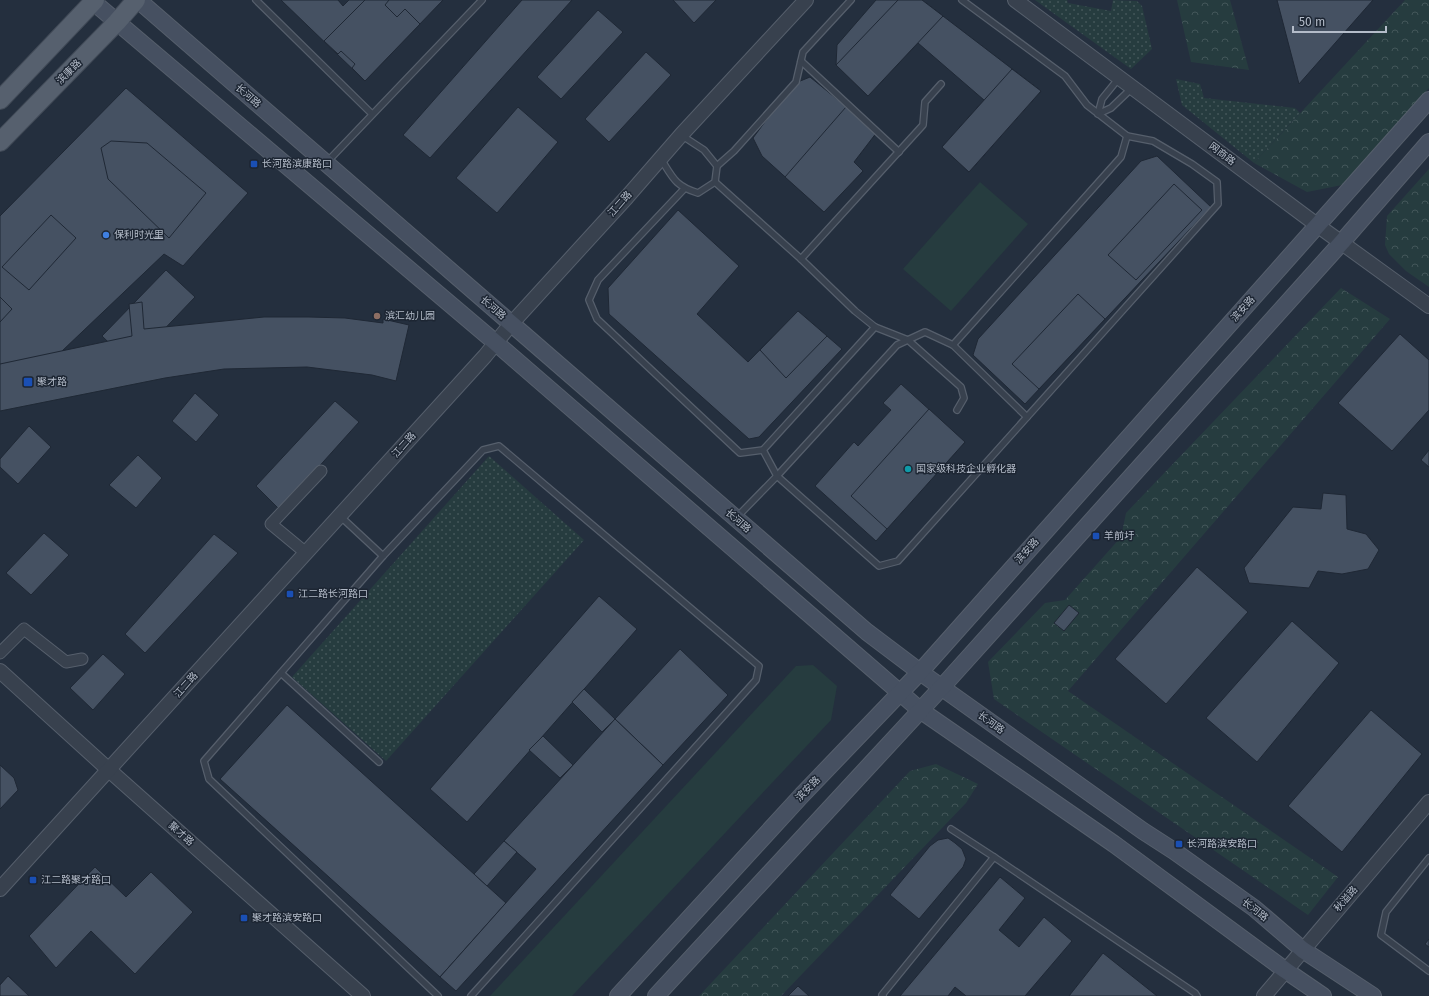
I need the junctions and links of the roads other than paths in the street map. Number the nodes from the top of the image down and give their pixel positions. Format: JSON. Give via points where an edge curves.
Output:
{"nodes":[{"id":1,"x":137,"y":0,"type":"edge"},
{"id":2,"x":256,"y":0,"type":"edge"},
{"id":3,"x":482,"y":0,"type":"edge"},
{"id":4,"x":806,"y":0,"type":"edge"},
{"id":5,"x":851,"y":0,"type":"edge"},
{"id":6,"x":962,"y":0,"type":"edge"},
{"id":7,"x":1015,"y":0,"type":"edge"},
{"id":8,"x":93,"y":1,"type":"edge"},
{"id":9,"x":118,"y":22,"type":"junction"},
{"id":10,"x":801,"y":61,"type":"junction"},
{"id":11,"x":1119,"y":77,"type":"junction"},
{"id":12,"x":941,"y":84,"type":"dead end"},
{"id":13,"x":1133,"y":87,"type":"junction"},
{"id":14,"x":0,"y":100,"type":"edge"},
{"id":15,"x":1429,"y":100,"type":"edge"},
{"id":16,"x":372,"y":114,"type":"junction"},
{"id":17,"x":1098,"y":114,"type":"junction"},
{"id":18,"x":681,"y":135,"type":"junction"},
{"id":19,"x":1127,"y":136,"type":"junction"},
{"id":20,"x":0,"y":142,"type":"edge"},
{"id":21,"x":1429,"y":142,"type":"edge"},
{"id":22,"x":899,"y":152,"type":"junction"},
{"id":23,"x":660,"y":159,"type":"junction"},
{"id":24,"x":326,"y":163,"type":"junction"},
{"id":25,"x":717,"y":166,"type":"junction"},
{"id":26,"x":715,"y":182,"type":"junction"},
{"id":27,"x":684,"y":188,"type":"junction"},
{"id":28,"x":1317,"y":225,"type":"junction"},
{"id":29,"x":1342,"y":242,"type":"junction"},
{"id":30,"x":801,"y":259,"type":"junction"},
{"id":31,"x":1429,"y":306,"type":"edge"},
{"id":32,"x":511,"y":324,"type":"junction"},
{"id":33,"x":875,"y":327,"type":"junction"},
{"id":34,"x":908,"y":340,"type":"junction"},
{"id":35,"x":496,"y":343,"type":"junction"},
{"id":36,"x":953,"y":345,"type":"junction"},
{"id":37,"x":957,"y":410,"type":"dead end"},
{"id":38,"x":1027,"y":417,"type":"junction"},
{"id":39,"x":763,"y":450,"type":"junction"},
{"id":40,"x":321,"y":471,"type":"dead end"},
{"id":41,"x":777,"y":476,"type":"junction"},
{"id":42,"x":339,"y":516,"type":"junction"},
{"id":43,"x":735,"y":518,"type":"junction"},
{"id":44,"x":306,"y":553,"type":"junction"},
{"id":45,"x":383,"y":556,"type":"junction"},
{"id":46,"x":0,"y":653,"type":"edge"},
{"id":47,"x":82,"y":659,"type":"dead end"},
{"id":48,"x":0,"y":671,"type":"edge"},
{"id":49,"x":920,"y":672,"type":"junction"},
{"id":50,"x":281,"y":673,"type":"junction"},
{"id":51,"x":942,"y":687,"type":"junction"},
{"id":52,"x":900,"y":694,"type":"junction"},
{"id":53,"x":920,"y":710,"type":"junction"},
{"id":54,"x":379,"y":762,"type":"dead end"},
{"id":55,"x":109,"y":770,"type":"junction"},
{"id":56,"x":1429,"y":802,"type":"edge"},
{"id":57,"x":951,"y":829,"type":"dead end"},
{"id":58,"x":994,"y":857,"type":"junction"},
{"id":59,"x":1429,"y":858,"type":"edge"},
{"id":60,"x":0,"y":889,"type":"edge"},
{"id":61,"x":1303,"y":950,"type":"junction"},
{"id":62,"x":1285,"y":970,"type":"junction"},
{"id":63,"x":1429,"y":971,"type":"edge"},
{"id":64,"x":363,"y":996,"type":"edge"},
{"id":65,"x":438,"y":996,"type":"edge"},
{"id":66,"x":471,"y":996,"type":"edge"},
{"id":67,"x":618,"y":996,"type":"edge"},
{"id":68,"x":656,"y":996,"type":"edge"},
{"id":69,"x":883,"y":996,"type":"edge"},
{"id":70,"x":1198,"y":996,"type":"edge"},
{"id":71,"x":1264,"y":996,"type":"edge"},
{"id":72,"x":1323,"y":996,"type":"edge"},
{"id":73,"x":1373,"y":996,"type":"edge"}],
"edges":[{"from":1,"to":9,"type":"main road","name":"滨康路"},
{"from":1,"to":24,"type":"main road","name":"长河路"},
{"from":2,"to":16,"type":"lane"},
{"from":3,"to":16,"type":"lane"},
{"from":4,"to":18,"type":"street","name":"江二路"},
{"from":5,"to":10,"type":"lane","via":[[803,52]]},
{"from":6,"to":17,"type":"lane","via":[[1065,76],[1087,105]]},
{"from":7,"to":11,"type":"street","name":"网商路"},
{"from":8,"to":9,"type":"main road"},
{"from":8,"to":14,"type":"main road"},
{"from":9,"to":20,"type":"main road","name":"滨康路"},
{"from":9,"to":35,"type":"main road"},
{"from":10,"to":22,"type":"lane"},
{"from":10,"to":25,"type":"lane","via":[[796,82],[734,151]]},
{"from":11,"to":13,"type":"street","name":"网商路"},
{"from":11,"to":17,"type":"lane","via":[[1102,99]]},
{"from":12,"to":22,"type":"lane","via":[[925,102],[923,125]]},
{"from":13,"to":17,"type":"lane","via":[[1111,108]]},
{"from":13,"to":28,"type":"street","name":"网商路"},
{"from":15,"to":28,"type":"main road","name":"滨安路"},
{"from":16,"to":24,"type":"lane"},
{"from":17,"to":19,"type":"lane"},
{"from":18,"to":23,"type":"street","name":"江二路"},
{"from":18,"to":25,"type":"lane","via":[[704,150]]},
{"from":19,"to":36,"type":"lane","via":[[1121,157]]},
{"from":19,"to":38,"type":"lane","via":[[1153,141],[1217,182],[1218,204]]},
{"from":21,"to":29,"type":"main road"},
{"from":22,"to":30,"type":"lane"},
{"from":23,"to":27,"type":"lane","via":[[674,180]]},
{"from":23,"to":32,"type":"street","name":"江二路"},
{"from":24,"to":32,"type":"main road","name":"长河路"},
{"from":25,"to":26,"type":"lane"},
{"from":26,"to":27,"type":"lane","via":[[698,193]]},
{"from":26,"to":30,"type":"lane"},
{"from":27,"to":39,"type":"lane","via":[[598,280],[589,300],[597,319],[740,453]]},
{"from":28,"to":29,"type":"street","name":"网商路"},
{"from":28,"to":49,"type":"main road","name":"滨安路"},
{"from":29,"to":31,"type":"street","name":"网商路"},
{"from":29,"to":51,"type":"main road"},
{"from":30,"to":33,"type":"lane"},
{"from":32,"to":35,"type":"street","name":"江二路"},
{"from":32,"to":43,"type":"main road","name":"长河路"},
{"from":33,"to":34,"type":"lane"},
{"from":33,"to":39,"type":"lane"},
{"from":34,"to":36,"type":"lane","via":[[925,332]]},
{"from":34,"to":37,"type":"lane","via":[[961,387],[964,398]]},
{"from":34,"to":41,"type":"lane","via":[[897,345]]},
{"from":35,"to":42,"type":"street","name":"江二路"},
{"from":35,"to":52,"type":"main road"},
{"from":36,"to":38,"type":"lane"},
{"from":38,"to":41,"type":"lane","via":[[898,561],[879,566]]},
{"from":39,"to":41,"type":"lane"},
{"from":40,"to":44,"type":"street","via":[[271,524]]},
{"from":41,"to":43,"type":"lane"},
{"from":42,"to":44,"type":"street","name":"江二路"},
{"from":42,"to":45,"type":"lane"},
{"from":43,"to":49,"type":"main road","name":"长河路","via":[[867,632]]},
{"from":44,"to":55,"type":"street","name":"江二路"},
{"from":45,"to":50,"type":"lane"},
{"from":45,"to":66,"type":"lane","via":[[483,450],[499,446],[759,666],[756,680]]},
{"from":46,"to":47,"type":"street","via":[[24,629],[66,662]]},
{"from":48,"to":55,"type":"street","name":"聚才路"},
{"from":49,"to":51,"type":"main road","name":"长河路"},
{"from":49,"to":52,"type":"main road","name":"滨安路"},
{"from":50,"to":54,"type":"lane"},
{"from":50,"to":65,"type":"lane","via":[[204,761],[209,779]]},
{"from":51,"to":53,"type":"main road"},
{"from":51,"to":61,"type":"main road","name":"长河路","via":[[1254,908]]},
{"from":52,"to":53,"type":"main road"},
{"from":52,"to":67,"type":"main road","name":"滨安路","via":[[802,795]]},
{"from":53,"to":62,"type":"main road","via":[[1114,844]]},
{"from":53,"to":68,"type":"main road"},
{"from":55,"to":60,"type":"street","name":"江二路"},
{"from":55,"to":64,"type":"street","name":"聚才路"},
{"from":56,"to":61,"type":"street","name":"秋溢路"},
{"from":57,"to":58,"type":"lane"},
{"from":58,"to":69,"type":"lane"},
{"from":58,"to":70,"type":"lane"},
{"from":59,"to":63,"type":"lane","via":[[1386,912],[1381,935]]},
{"from":61,"to":62,"type":"street","name":"秋溢路"},
{"from":61,"to":73,"type":"main road","name":"长河路"},
{"from":62,"to":71,"type":"street","name":"秋溢路"},
{"from":62,"to":72,"type":"main road"}]}
